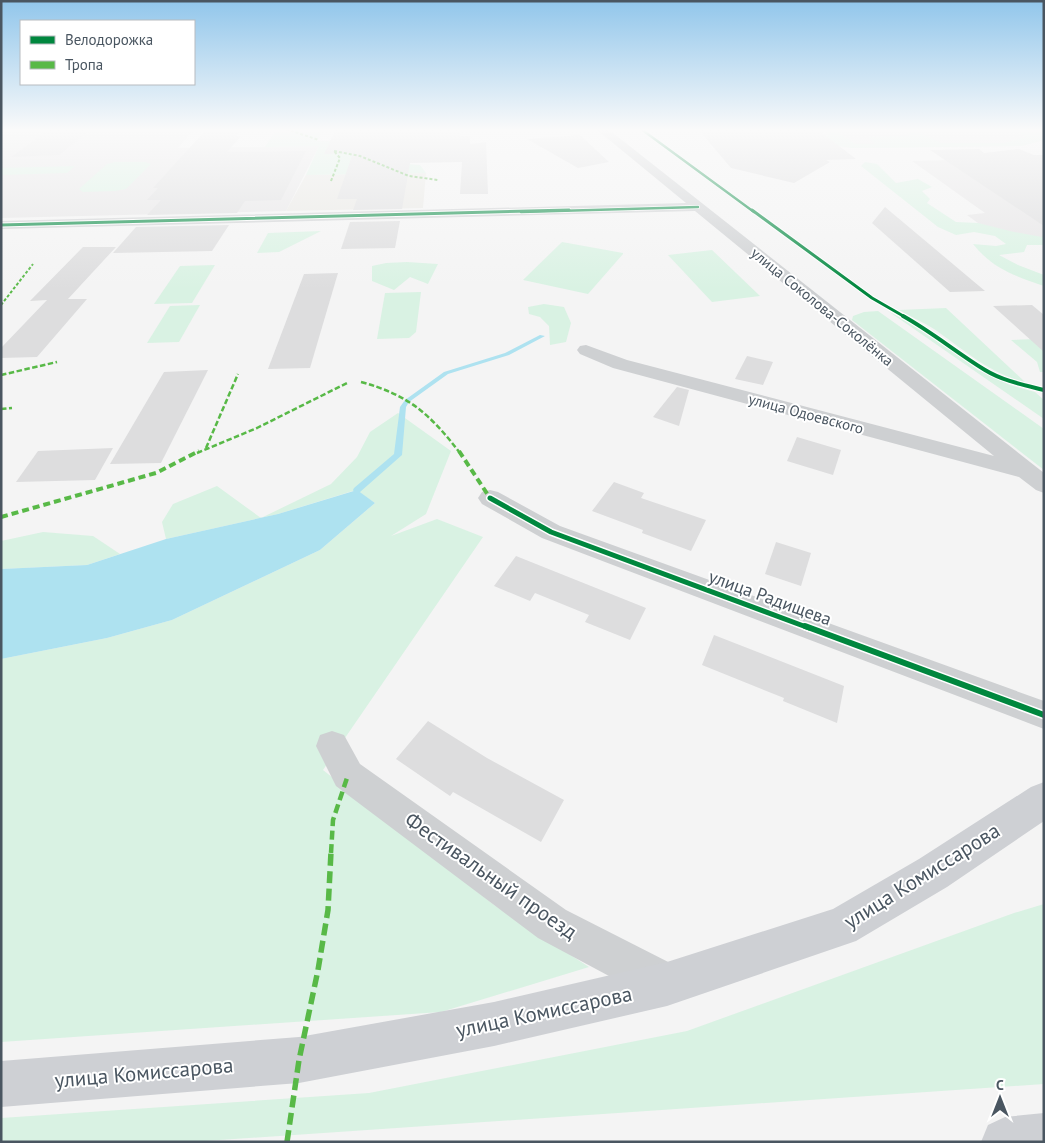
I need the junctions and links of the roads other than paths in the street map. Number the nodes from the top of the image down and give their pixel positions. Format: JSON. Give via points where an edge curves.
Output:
{"nodes":[{"id":1,"x":667,"y":182,"type":"edge"},
{"id":2,"x":698,"y":207,"type":"junction"},
{"id":3,"x":1,"y":225,"type":"edge"},
{"id":4,"x":586,"y":350,"type":"dead end"},
{"id":5,"x":1036,"y":479,"type":"edge"},
{"id":6,"x":490,"y":498,"type":"dead end"},
{"id":7,"x":1044,"y":715,"type":"edge"},
{"id":8,"x":332,"y":746,"type":"dead end"},
{"id":9,"x":1044,"y":800,"type":"edge"},
{"id":10,"x":667,"y":984,"type":"junction"},
{"id":11,"x":1,"y":1084,"type":"edge"},
{"id":12,"x":1044,"y":1138,"type":"edge"},
{"id":13,"x":1004,"y":1142,"type":"edge"}],
"edges":[{"from":1,"to":2,"type":"street","name":"улица Соколова-Соколёнка"},
{"from":2,"to":3,"type":"street"},
{"from":2,"to":5,"type":"street","name":"улица Соколова-Соколёнка"},
{"from":4,"to":5,"type":"street","name":"улица Одоевского","via":[[620,364]]},
{"from":6,"to":7,"type":"street","name":"улица Радищева","via":[[551,532]]},
{"from":8,"to":10,"type":"street","name":"Фестивальный проезд","via":[[348,775],[552,924]]},
{"from":9,"to":10,"type":"main road","name":"улица Комиссарова","via":[[933,873],[842,927]]},
{"from":10,"to":11,"type":"main road","name":"улица Комиссарова","via":[[494,1024],[299,1060]]},
{"from":12,"to":13,"type":"main road"}]}
